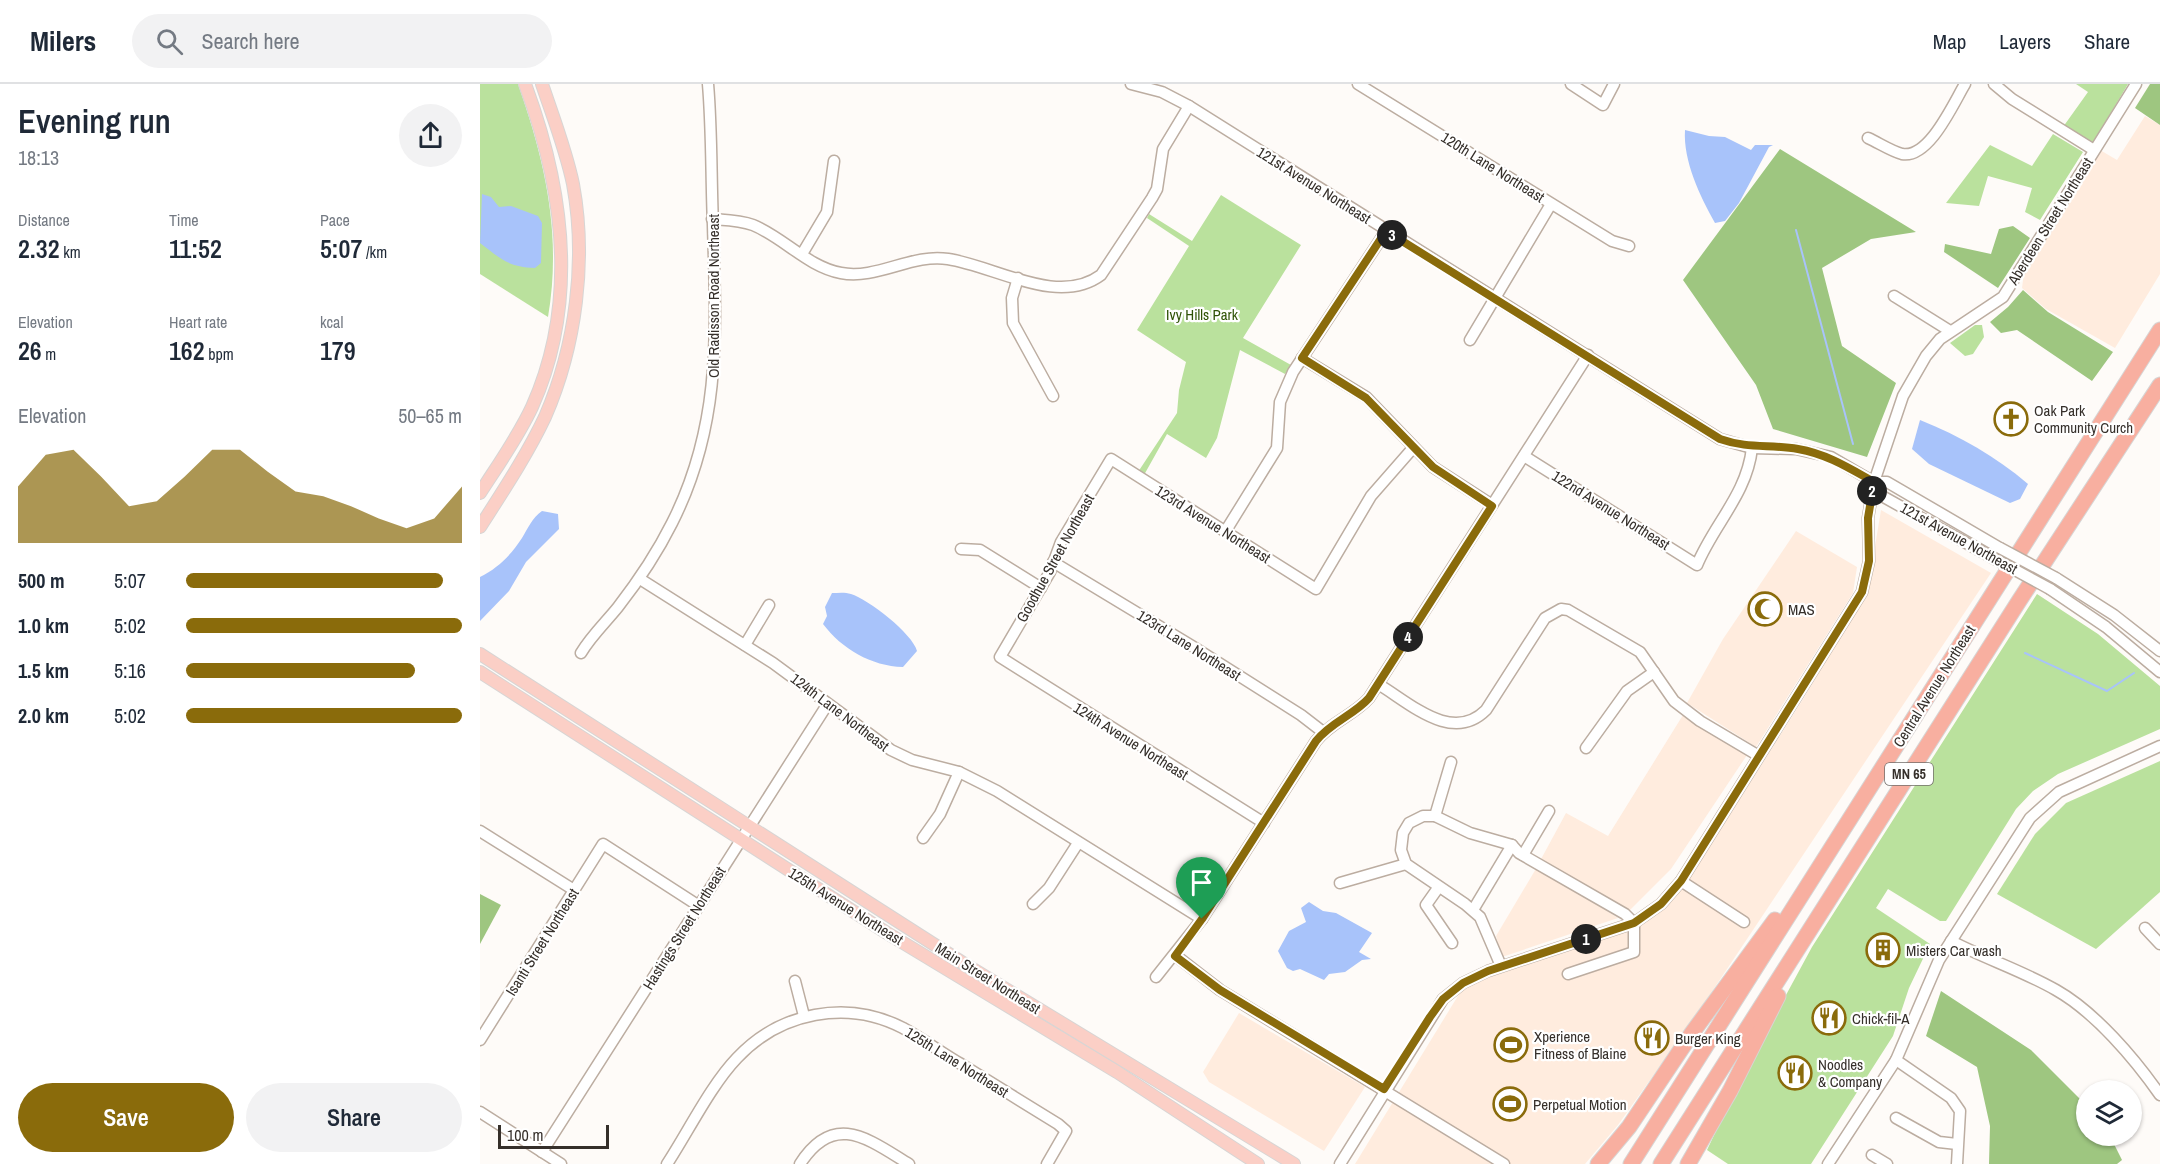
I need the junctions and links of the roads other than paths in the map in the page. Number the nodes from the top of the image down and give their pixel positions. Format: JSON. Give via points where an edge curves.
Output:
{"nodes":[{"id":1,"x":525,"y":84,"type":"edge"},
{"id":2,"x":542,"y":84,"type":"edge"},
{"id":3,"x":708,"y":84,"type":"edge"},
{"id":4,"x":1131,"y":84,"type":"edge"},
{"id":5,"x":1358,"y":84,"type":"edge"},
{"id":6,"x":1571,"y":84,"type":"edge"},
{"id":7,"x":1614,"y":84,"type":"edge"},
{"id":8,"x":1965,"y":84,"type":"edge"},
{"id":9,"x":1994,"y":84,"type":"edge"},
{"id":10,"x":2136,"y":84,"type":"edge"},
{"id":11,"x":1189,"y":106,"type":"junction"},
{"id":12,"x":1868,"y":138,"type":"dead end"},
{"id":13,"x":2094,"y":150,"type":"junction"},
{"id":14,"x":834,"y":161,"type":"dead end"},
{"id":15,"x":1551,"y":204,"type":"junction"},
{"id":16,"x":712,"y":219,"type":"junction"},
{"id":17,"x":1386,"y":231,"type":"junction"},
{"id":18,"x":1629,"y":246,"type":"dead end"},
{"id":19,"x":802,"y":254,"type":"junction"},
{"id":20,"x":1018,"y":279,"type":"junction"},
{"id":21,"x":1894,"y":296,"type":"dead end"},
{"id":22,"x":1496,"y":297,"type":"junction"},
{"id":23,"x":2160,"y":330,"type":"edge"},
{"id":24,"x":1950,"y":331,"type":"junction"},
{"id":25,"x":1470,"y":340,"type":"dead end"},
{"id":26,"x":1588,"y":355,"type":"junction"},
{"id":27,"x":1302,"y":358,"type":"junction"},
{"id":28,"x":2160,"y":385,"type":"edge"},
{"id":29,"x":1053,"y":396,"type":"dead end"},
{"id":30,"x":1413,"y":448,"type":"junction"},
{"id":31,"x":1752,"y":448,"type":"junction"},
{"id":32,"x":1524,"y":456,"type":"junction"},
{"id":33,"x":1111,"y":459,"type":"joint"},
{"id":34,"x":1874,"y":482,"type":"junction"},
{"id":35,"x":480,"y":493,"type":"edge"},
{"id":36,"x":1492,"y":506,"type":"junction"},
{"id":37,"x":480,"y":527,"type":"edge"},
{"id":38,"x":1225,"y":532,"type":"junction"},
{"id":39,"x":961,"y":549,"type":"dead end"},
{"id":40,"x":1053,"y":562,"type":"junction"},
{"id":41,"x":640,"y":579,"type":"junction"},
{"id":42,"x":1041,"y":588,"type":"junction"},
{"id":43,"x":769,"y":605,"type":"dead end"},
{"id":44,"x":745,"y":645,"type":"junction"},
{"id":45,"x":2160,"y":651,"type":"edge"},
{"id":46,"x":581,"y":653,"type":"dead end"},
{"id":47,"x":480,"y":654,"type":"edge"},
{"id":48,"x":1000,"y":657,"type":"joint"},
{"id":49,"x":480,"y":672,"type":"edge"},
{"id":50,"x":1654,"y":672,"type":"junction"},
{"id":51,"x":2160,"y":672,"type":"edge"},
{"id":52,"x":1378,"y":684,"type":"junction"},
{"id":53,"x":827,"y":705,"type":"junction"},
{"id":54,"x":1323,"y":732,"type":"junction"},
{"id":55,"x":2160,"y":747,"type":"edge"},
{"id":56,"x":1586,"y":748,"type":"dead end"},
{"id":57,"x":1759,"y":756,"type":"junction"},
{"id":58,"x":1451,"y":762,"type":"dead end"},
{"id":59,"x":959,"y":772,"type":"junction"},
{"id":60,"x":1550,"y":811,"type":"dead end"},
{"id":61,"x":1435,"y":816,"type":"junction"},
{"id":62,"x":1264,"y":823,"type":"junction"},
{"id":63,"x":747,"y":827,"type":"junction"},
{"id":64,"x":480,"y":831,"type":"edge"},
{"id":65,"x":923,"y":838,"type":"dead end"},
{"id":66,"x":740,"y":840,"type":"junction"},
{"id":67,"x":1078,"y":843,"type":"junction"},
{"id":68,"x":1512,"y":845,"type":"junction"},
{"id":69,"x":1828,"y":852,"type":"junction"},
{"id":70,"x":1523,"y":855,"type":"junction"},
{"id":71,"x":1406,"y":864,"type":"junction"},
{"id":72,"x":1681,"y":881,"type":"junction"},
{"id":73,"x":1340,"y":883,"type":"dead end"},
{"id":74,"x":1438,"y":888,"type":"junction"},
{"id":75,"x":574,"y":890,"type":"junction"},
{"id":76,"x":1033,"y":904,"type":"dead end"},
{"id":77,"x":699,"y":906,"type":"junction"},
{"id":78,"x":1473,"y":910,"type":"junction"},
{"id":79,"x":1202,"y":919,"type":"junction"},
{"id":80,"x":1744,"y":922,"type":"dead end"},
{"id":81,"x":1634,"y":923,"type":"junction"},
{"id":82,"x":2145,"y":928,"type":"dead end"},
{"id":83,"x":1807,"y":933,"type":"junction"},
{"id":84,"x":1951,"y":941,"type":"junction"},
{"id":85,"x":1452,"y":943,"type":"dead end"},
{"id":86,"x":2160,"y":944,"type":"edge"},
{"id":87,"x":1175,"y":956,"type":"junction"},
{"id":88,"x":1501,"y":966,"type":"junction"},
{"id":89,"x":1568,"y":974,"type":"dead end"},
{"id":90,"x":1156,"y":977,"type":"dead end"},
{"id":91,"x":795,"y":981,"type":"dead end"},
{"id":92,"x":804,"y":1016,"type":"junction"},
{"id":93,"x":480,"y":1040,"type":"edge"},
{"id":94,"x":1896,"y":1060,"type":"junction"},
{"id":95,"x":1384,"y":1089,"type":"junction"},
{"id":96,"x":2160,"y":1095,"type":"edge"},
{"id":97,"x":480,"y":1112,"type":"edge"},
{"id":98,"x":1896,"y":1118,"type":"dead end"},
{"id":99,"x":1957,"y":1144,"type":"junction"},
{"id":100,"x":542,"y":1152,"type":"junction"},
{"id":101,"x":1872,"y":1155,"type":"dead end"},
{"id":102,"x":561,"y":1164,"type":"edge"},
{"id":103,"x":667,"y":1164,"type":"edge"},
{"id":104,"x":800,"y":1164,"type":"edge"},
{"id":105,"x":909,"y":1164,"type":"edge"},
{"id":106,"x":1047,"y":1164,"type":"edge"},
{"id":107,"x":1258,"y":1164,"type":"edge"},
{"id":108,"x":1294,"y":1164,"type":"edge"},
{"id":109,"x":1340,"y":1164,"type":"edge"},
{"id":110,"x":1504,"y":1164,"type":"edge"},
{"id":111,"x":1598,"y":1164,"type":"edge"},
{"id":112,"x":1631,"y":1164,"type":"edge"},
{"id":113,"x":1661,"y":1164,"type":"edge"},
{"id":114,"x":1688,"y":1164,"type":"edge"},
{"id":115,"x":1828,"y":1164,"type":"edge"},
{"id":116,"x":1887,"y":1164,"type":"edge"},
{"id":117,"x":1957,"y":1164,"type":"edge"}],
"edges":[{"from":1,"to":35,"type":"main road","via":[[548,150],[555,184],[562,254],[560,289],[539,390],[523,424]]},
{"from":2,"to":37,"type":"main road","via":[[573,185],[579,269],[574,318],[558,385],[544,417]]},
{"from":3,"to":16,"type":"street","name":"Old Radisson Road Northeast"},
{"from":4,"to":11,"type":"street","name":"121st Avenue Northeast","via":[[1162,92]]},
{"from":5,"to":15,"type":"street","name":"120th Lane Northeast"},
{"from":6,"to":7,"type":"street","via":[[1603,105]]},
{"from":8,"to":12,"type":"street","via":[[1929,142],[1918,152],[1902,154]]},
{"from":9,"to":13,"type":"street"},
{"from":10,"to":13,"type":"street","name":"Aberdeen Street Northeast"},
{"from":11,"to":17,"type":"street","name":"121st Avenue Northeast"},
{"from":11,"to":20,"type":"street","via":[[1163,149],[1157,189],[1106,269],[1082,286],[1053,287]]},
{"from":13,"to":24,"type":"street","name":"Aberdeen Street Northeast","via":[[2003,297]]},
{"from":14,"to":19,"type":"street","via":[[827,212]]},
{"from":15,"to":18,"type":"street","name":"120th Lane Northeast","via":[[1612,241]]},
{"from":15,"to":22,"type":"street"},
{"from":16,"to":19,"type":"street","via":[[754,225]]},
{"from":16,"to":41,"type":"street","name":"Old Radisson Road Northeast","via":[[716,357],[710,407],[682,500]]},
{"from":17,"to":22,"type":"street","name":"121st Avenue Northeast"},
{"from":17,"to":27,"type":"street"},
{"from":19,"to":20,"type":"street","via":[[841,273],[864,273],[933,258],[958,261]]},
{"from":20,"to":29,"type":"street","via":[[1011,298],[1012,323]]},
{"from":21,"to":24,"type":"street"},
{"from":22,"to":25,"type":"street"},
{"from":22,"to":26,"type":"street","name":"121st Avenue Northeast"},
{"from":23,"to":69,"type":"highway","name":"Central Avenue Northeast","number":"MN 65"},
{"from":24,"to":34,"type":"street","name":"Aberdeen Street Northeast","via":[[1926,356],[1903,396]]},
{"from":26,"to":31,"type":"street","name":"121st Avenue Northeast","via":[[1720,439]]},
{"from":26,"to":32,"type":"street"},
{"from":27,"to":30,"type":"street","via":[[1366,398]]},
{"from":27,"to":38,"type":"street","via":[[1280,402],[1277,448]]},
{"from":28,"to":83,"type":"highway","name":"Central Avenue Northeast","number":"MN 65"},
{"from":30,"to":36,"type":"street","via":[[1433,467]]},
{"from":30,"to":38,"type":"street","name":"123rd Avenue Northeast","via":[[1371,496],[1316,589]]},
{"from":31,"to":32,"type":"street","name":"122nd Avenue Northeast","via":[[1742,487],[1697,565]]},
{"from":31,"to":34,"type":"street","name":"121st Avenue Northeast","via":[[1796,448],[1818,453]]},
{"from":32,"to":36,"type":"street"},
{"from":33,"to":38,"type":"street","name":"123rd Avenue Northeast"},
{"from":33,"to":40,"type":"street","name":"Goodhue Street Northeast"},
{"from":34,"to":45,"type":"street","name":"121st Avenue Northeast","bridge":true,"via":[[1887,482],[2056,578],[2114,615]]},
{"from":34,"to":51,"type":"street","name":"121st Avenue Northeast","bridge":true,"via":[[1882,496],[2050,589],[2106,627]]},
{"from":34,"to":57,"type":"street","name":"Aberdeen Street Northeast","via":[[1868,518],[1869,561],[1862,592]]},
{"from":36,"to":52,"type":"street"},
{"from":39,"to":42,"type":"street","via":[[980,550]]},
{"from":40,"to":42,"type":"street","name":"Goodhue Street Northeast"},
{"from":40,"to":54,"type":"street","name":"123rd Lane Northeast"},
{"from":41,"to":44,"type":"street","name":"124th Lane Northeast"},
{"from":41,"to":46,"type":"street","name":"Old Radisson Road Northeast"},
{"from":42,"to":48,"type":"street","name":"Goodhue Street Northeast"},
{"from":43,"to":44,"type":"street"},
{"from":44,"to":53,"type":"street","name":"124th Lane Northeast","via":[[801,682]]},
{"from":47,"to":63,"type":"main road","name":"Main Street Northeast"},
{"from":48,"to":62,"type":"street","name":"124th Avenue Northeast"},
{"from":49,"to":66,"type":"main road","name":"125th Avenue Northeast"},
{"from":50,"to":52,"type":"street","via":[[1632,647],[1576,612],[1561,609],[1545,618],[1486,710],[1466,724],[1439,721]]},
{"from":50,"to":56,"type":"street","via":[[1627,691]]},
{"from":50,"to":57,"type":"street","via":[[1674,701]]},
{"from":52,"to":54,"type":"street","via":[[1362,706]]},
{"from":53,"to":59,"type":"street","name":"124th Lane Northeast","via":[[891,750],[912,760]]},
{"from":53,"to":63,"type":"street","name":"Hastings Street Northeast"},
{"from":54,"to":62,"type":"street"},
{"from":55,"to":84,"type":"street","via":[[2044,802],[2019,832]]},
{"from":57,"to":72,"type":"street","name":"Aberdeen Street Northeast"},
{"from":58,"to":61,"type":"street"},
{"from":59,"to":65,"type":"street","via":[[940,814]]},
{"from":59,"to":67,"type":"street","name":"124th Lane Northeast","via":[[997,791]]},
{"from":60,"to":70,"type":"street"},
{"from":61,"to":68,"type":"street","via":[[1470,833]]},
{"from":61,"to":71,"type":"street","via":[[1423,816],[1409,823],[1401,850]]},
{"from":62,"to":79,"type":"street"},
{"from":63,"to":66,"type":"street","name":"Hastings Street Northeast"},
{"from":63,"to":108,"type":"main road","name":"Main Street Northeast"},
{"from":64,"to":75,"type":"street"},
{"from":66,"to":77,"type":"street","name":"Hastings Street Northeast"},
{"from":66,"to":107,"type":"main road","name":"125th Avenue Northeast"},
{"from":67,"to":76,"type":"street"},
{"from":67,"to":79,"type":"street","name":"124th Lane Northeast"},
{"from":68,"to":70,"type":"street"},
{"from":68,"to":78,"type":"street"},
{"from":69,"to":111,"type":"highway","via":[[1804,878],[1629,1127]]},
{"from":69,"to":112,"type":"highway","name":"Central Avenue Northeast","number":"MN 65"},
{"from":70,"to":81,"type":"street"},
{"from":71,"to":73,"type":"street"},
{"from":71,"to":74,"type":"street"},
{"from":72,"to":80,"type":"street"},
{"from":72,"to":81,"type":"street","name":"Aberdeen Street Northeast","via":[[1661,904]]},
{"from":74,"to":78,"type":"street"},
{"from":74,"to":85,"type":"street","via":[[1426,905]]},
{"from":75,"to":77,"type":"street","name":"Isanti Street Northeast","via":[[603,844]]},
{"from":75,"to":93,"type":"street","name":"Isanti Street Northeast"},
{"from":77,"to":100,"type":"street","name":"Hastings Street Northeast"},
{"from":78,"to":88,"type":"street","via":[[1484,925]]},
{"from":79,"to":87,"type":"street"},
{"from":81,"to":88,"type":"street","name":"Aberdeen Street Northeast"},
{"from":81,"to":89,"type":"street","via":[[1634,952]]},
{"from":82,"to":86,"type":"street"},
{"from":83,"to":113,"type":"highway","name":"Central Avenue Northeast","number":"MN 65"},
{"from":83,"to":114,"type":"highway","via":[[1739,1073]]},
{"from":84,"to":94,"type":"street"},
{"from":84,"to":96,"type":"street","via":[[2058,991],[2105,1029]]},
{"from":87,"to":90,"type":"street"},
{"from":87,"to":95,"type":"street","via":[[1220,990]]},
{"from":88,"to":95,"type":"street","name":"Aberdeen Street Northeast","via":[[1463,983],[1443,999]]},
{"from":91,"to":92,"type":"street"},
{"from":92,"to":103,"type":"street","via":[[769,1031],[736,1059]]},
{"from":92,"to":106,"type":"street","name":"125th Lane Northeast","via":[[844,1012],[902,1028],[1066,1131]]},
{"from":94,"to":99,"type":"street","via":[[1952,1098],[1960,1112]]},
{"from":94,"to":115,"type":"street"},
{"from":95,"to":109,"type":"street","name":"Aberdeen Street Northeast"},
{"from":95,"to":110,"type":"street"},
{"from":97,"to":100,"type":"street"},
{"from":98,"to":99,"type":"street","via":[[1939,1143]]},
{"from":99,"to":117,"type":"street"},
{"from":100,"to":102,"type":"street"},
{"from":101,"to":116,"type":"street"},
{"from":104,"to":105,"type":"street","via":[[817,1143],[836,1134],[853,1133]]}]}
